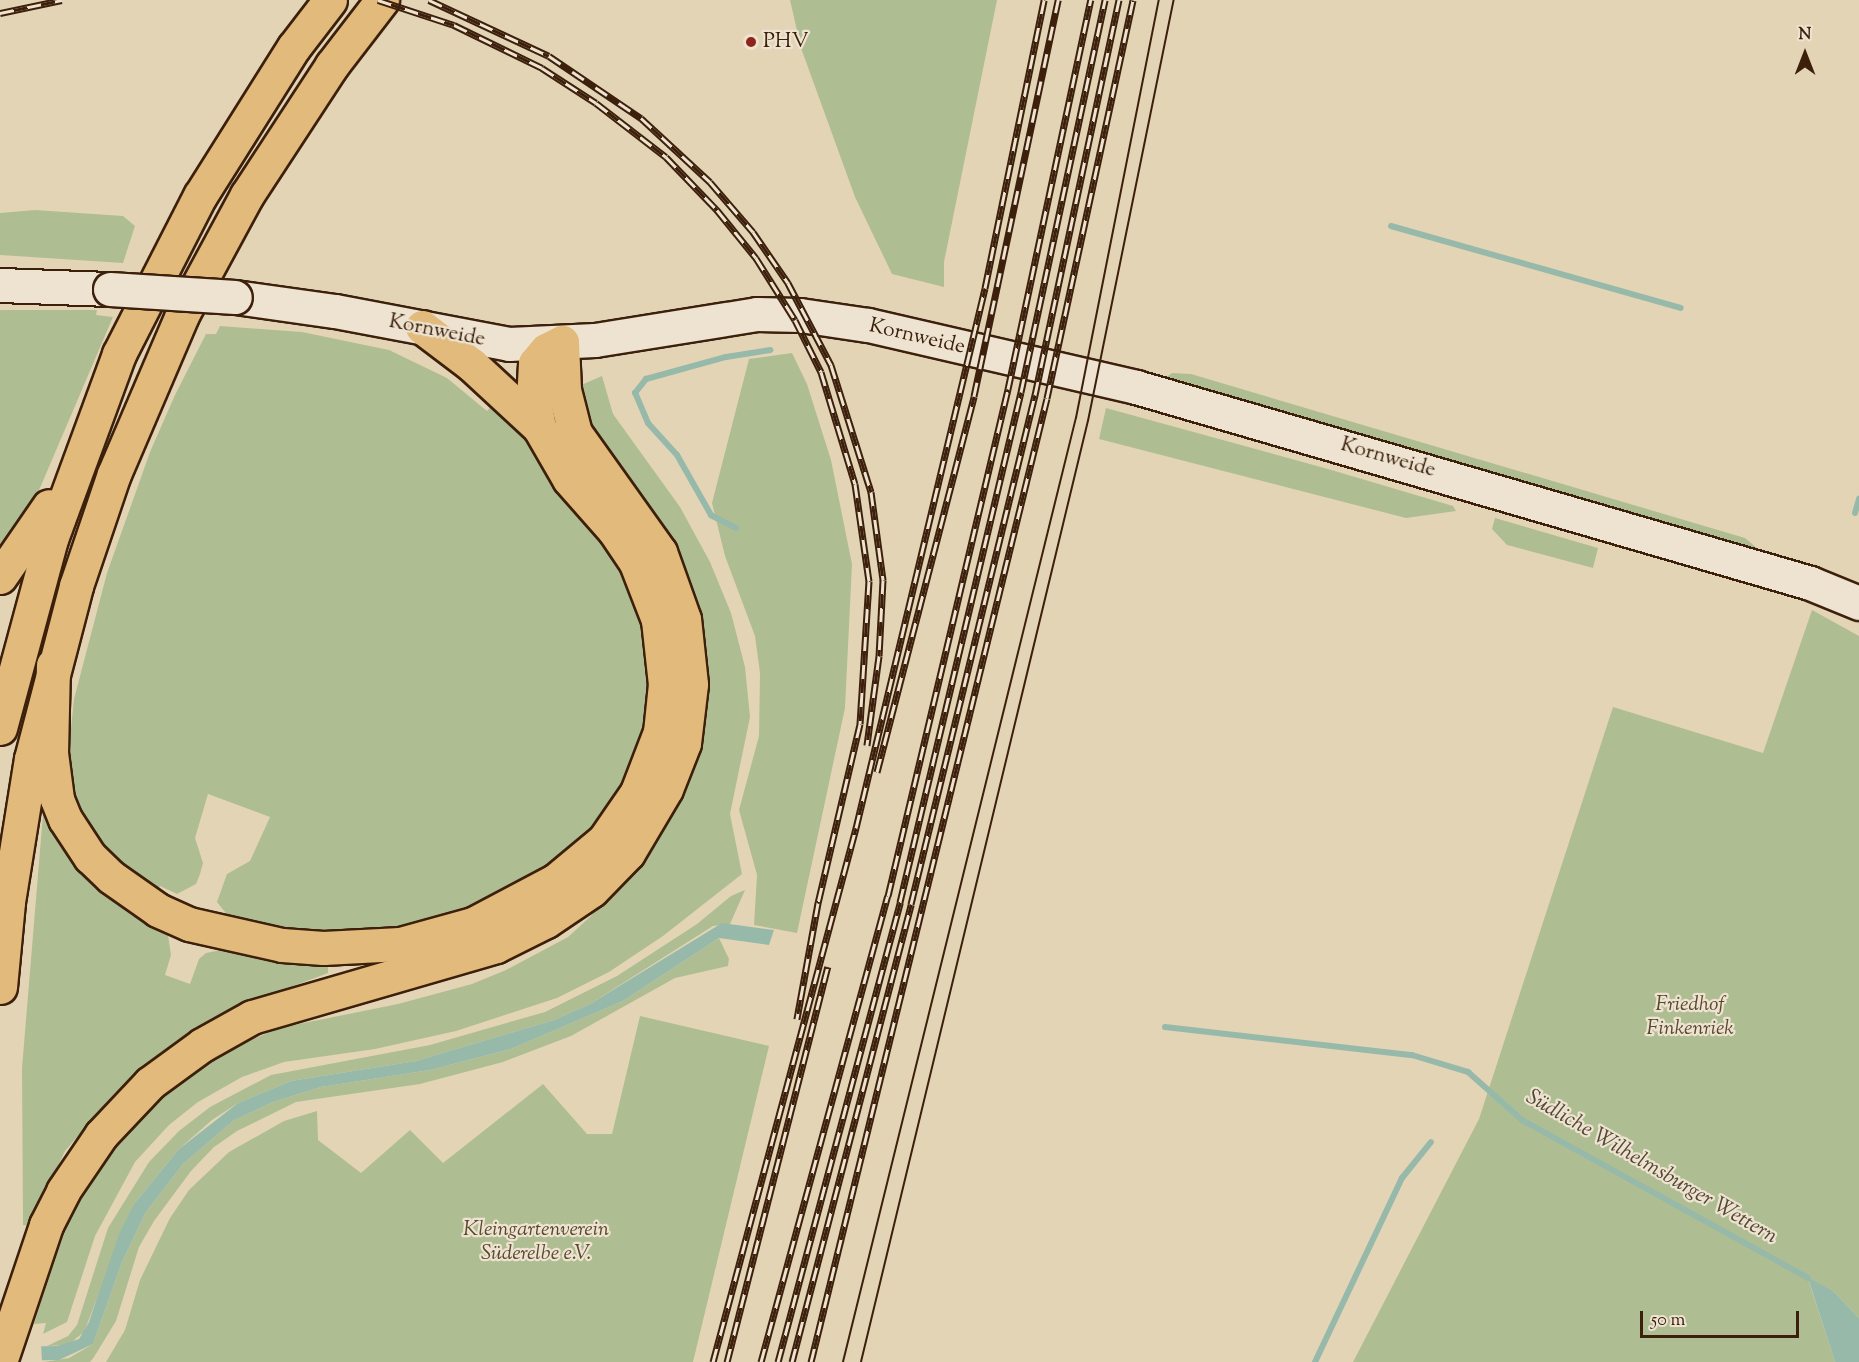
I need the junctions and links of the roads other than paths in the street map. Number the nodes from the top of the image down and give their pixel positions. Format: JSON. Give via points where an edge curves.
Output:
{"nodes":[{"id":1,"x":330,"y":0,"type":"edge"},
{"id":2,"x":382,"y":0,"type":"edge"},
{"id":3,"x":0,"y":285,"type":"edge"},
{"id":4,"x":422,"y":327,"type":"junction"},
{"id":5,"x":562,"y":342,"type":"junction"},
{"id":6,"x":540,"y":427,"type":"junction"},
{"id":7,"x":80,"y":459,"type":"junction"},
{"id":8,"x":0,"y":577,"type":"edge"},
{"id":9,"x":1810,"y":583,"type":"junction"},
{"id":10,"x":1859,"y":587,"type":"edge"},
{"id":11,"x":1859,"y":603,"type":"edge"},
{"id":12,"x":53,"y":664,"type":"junction"},
{"id":13,"x":0,"y":728,"type":"edge"},
{"id":14,"x":0,"y":987,"type":"edge"},
{"id":15,"x":5,"y":1347,"type":"edge"}],
"edges":[{"from":1,"to":7,"type":"highway","via":[[294,47],[200,196],[119,354]]},
{"from":2,"to":12,"type":"highway","via":[[332,65],[247,195],[182,315],[114,474]]},
{"from":3,"to":4,"type":"main road","name":"Kornweide","bridge":true,"via":[[235,297]]},
{"from":4,"to":5,"type":"main road","name":"Kornweide","via":[[485,341]]},
{"from":4,"to":6,"type":"highway","via":[[472,365]]},
{"from":5,"to":6,"type":"highway","via":[[546,350],[536,363],[533,396]]},
{"from":5,"to":9,"type":"main road","name":"Kornweide","via":[[747,315],[800,315],[858,324],[1136,387]]},
{"from":5,"to":15,"type":"highway","via":[[564,390],[575,433],[657,544],[676,590],[688,641],[692,684],[688,721],[676,768],[656,809],[610,873],[536,926],[473,954],[252,1017],[202,1045],[150,1083],[101,1135],[63,1191],[46,1225]]},
{"from":6,"to":12,"type":"highway","via":[[569,479],[614,530],[644,582],[662,644],[664,704],[660,732],[647,771],[604,840],[556,880],[493,915],[400,944],[323,948],[254,941],[189,924],[158,910],[90,857],[65,819],[57,799],[51,753]]},
{"from":7,"to":8,"type":"highway"},
{"from":7,"to":13,"type":"highway","via":[[51,539]]},
{"from":9,"to":10,"type":"main road","name":"Kornweide"},
{"from":9,"to":11,"type":"main road","name":"Kornweide"},
{"from":12,"to":14,"type":"highway","via":[[18,828]]}]}
